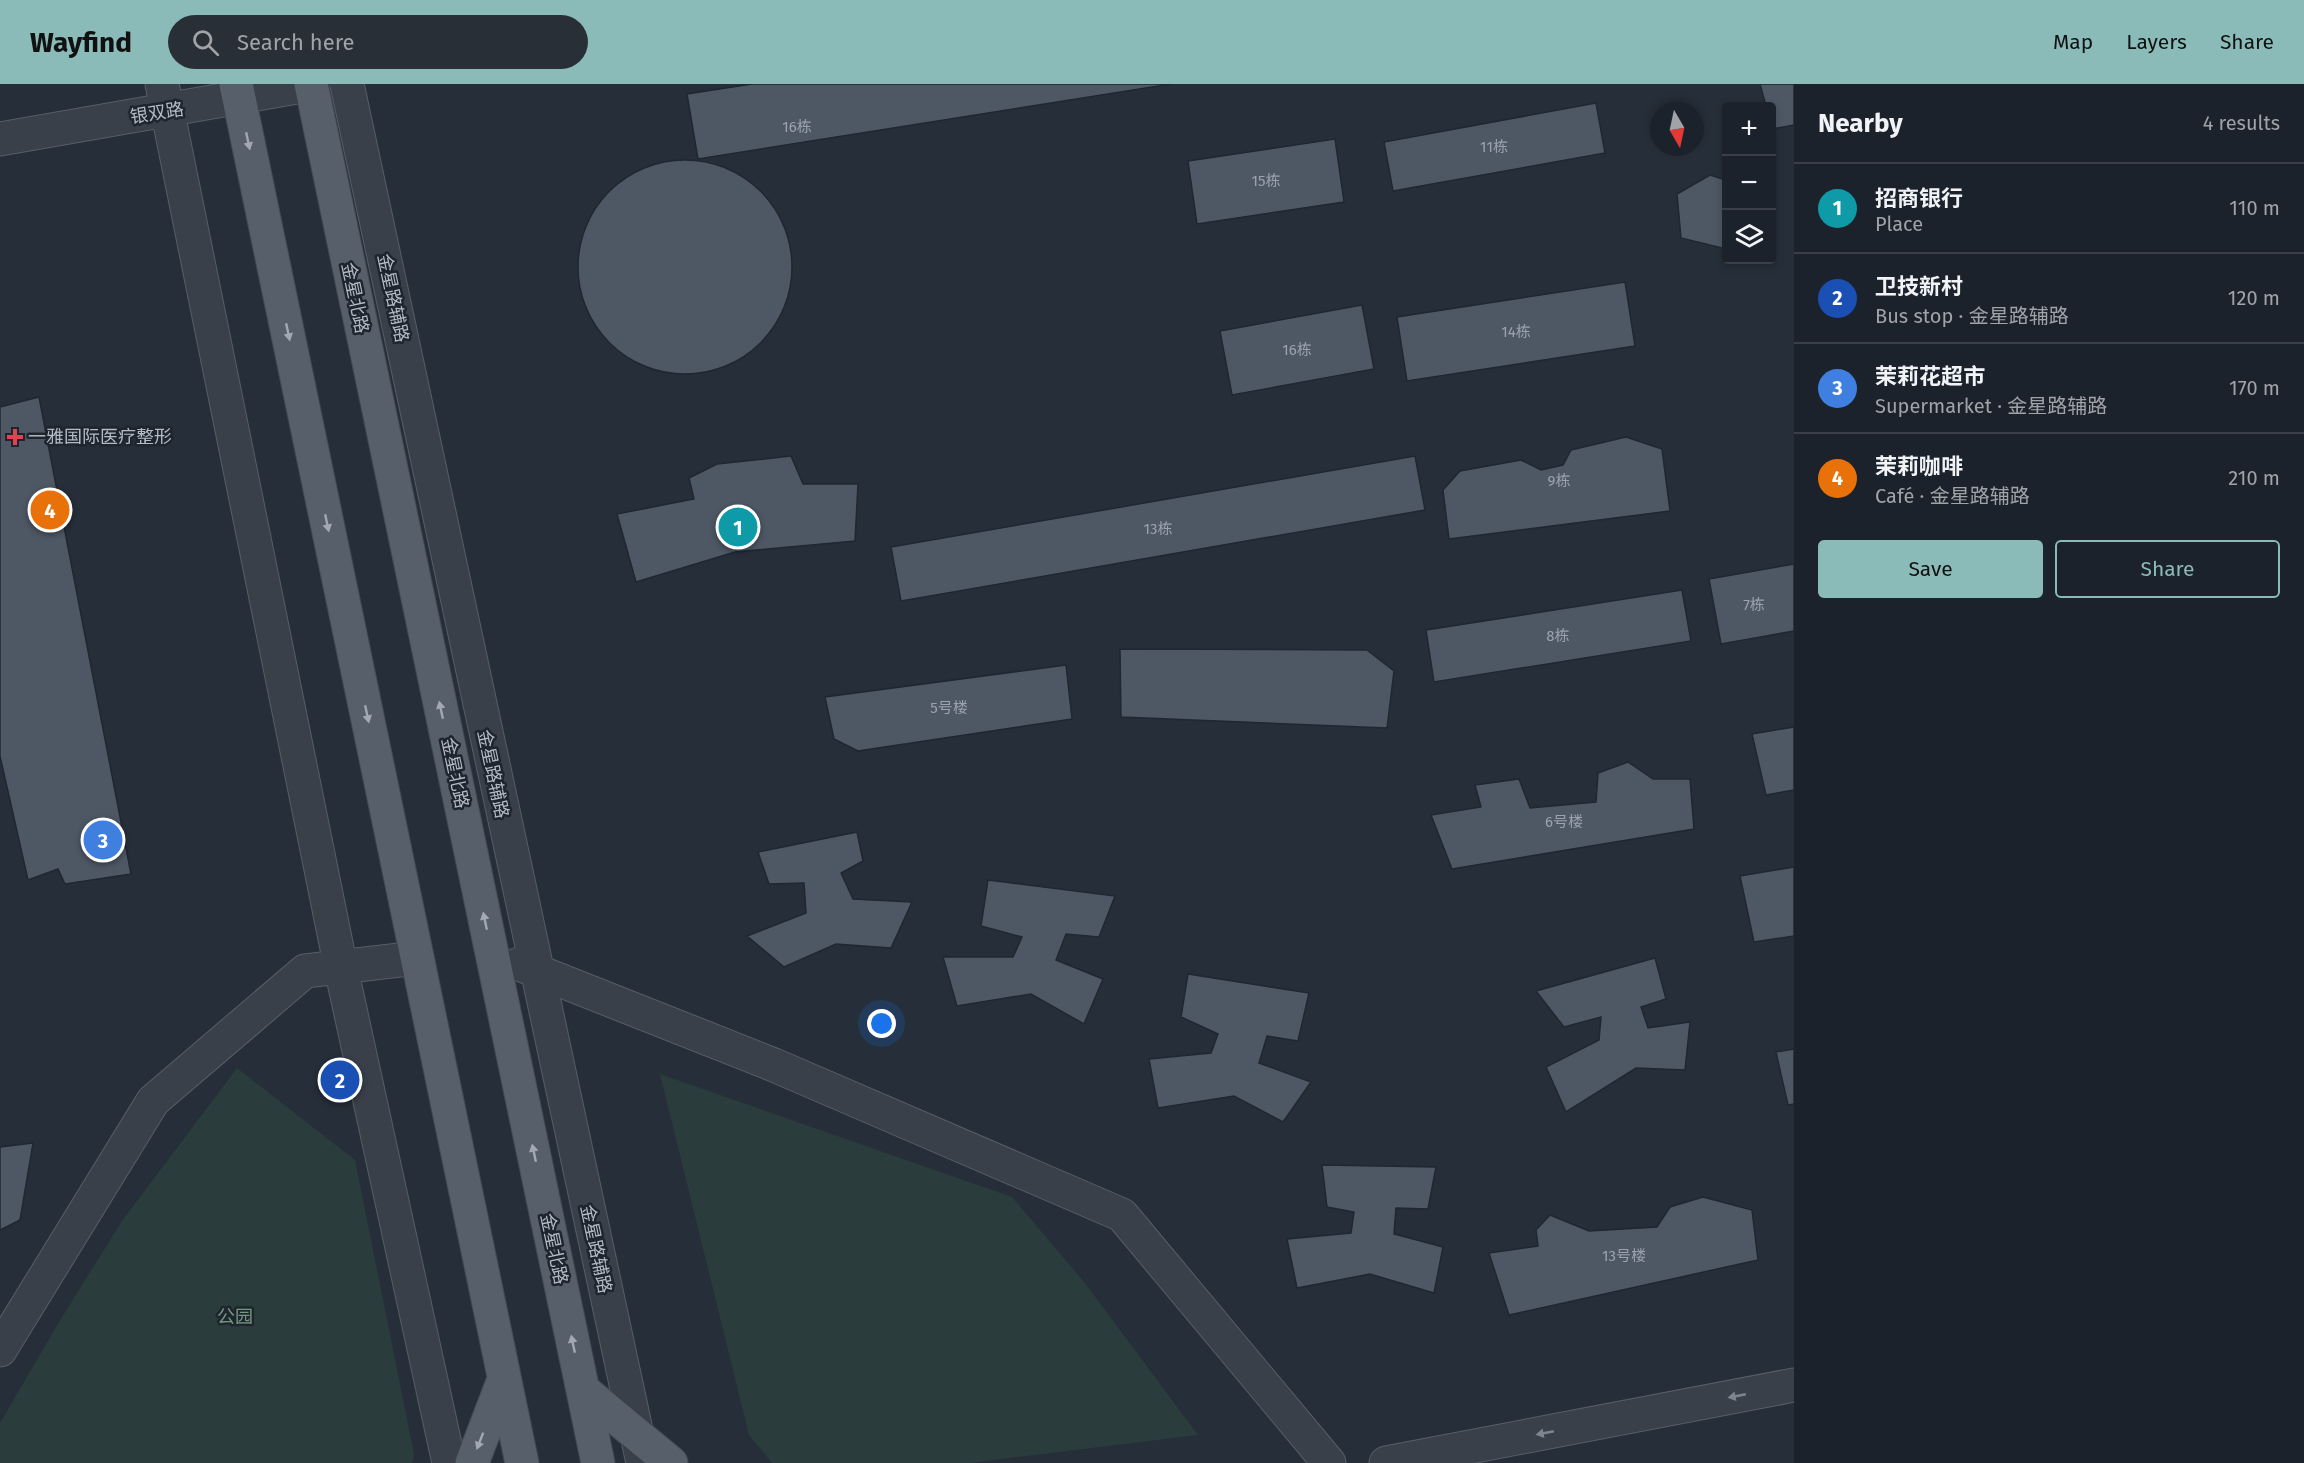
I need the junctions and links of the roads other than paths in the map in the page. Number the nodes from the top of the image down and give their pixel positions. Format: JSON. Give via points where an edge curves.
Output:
{"nodes":[{"id":1,"x":312,"y":84,"type":"edge"},
{"id":2,"x":347,"y":84,"type":"edge"},
{"id":3,"x":238,"y":92,"type":"edge"},
{"id":4,"x":165,"y":97,"type":"edge"},
{"id":5,"x":0,"y":139,"type":"edge"},
{"id":6,"x":492,"y":954,"type":"junction"},
{"id":7,"x":417,"y":958,"type":"junction"},
{"id":8,"x":341,"y":968,"type":"junction"},
{"id":9,"x":0,"y":1350,"type":"edge"},
{"id":10,"x":504,"y":1379,"type":"junction"},
{"id":11,"x":1794,"y":1385,"type":"edge"},
{"id":12,"x":583,"y":1390,"type":"junction"},
{"id":13,"x":639,"y":1449,"type":"edge"},
{"id":14,"x":449,"y":1463,"type":"edge"},
{"id":15,"x":472,"y":1463,"type":"edge"},
{"id":16,"x":522,"y":1463,"type":"edge"},
{"id":17,"x":598,"y":1463,"type":"edge"},
{"id":18,"x":671,"y":1463,"type":"edge"},
{"id":19,"x":1329,"y":1463,"type":"edge"},
{"id":20,"x":1386,"y":1463,"type":"edge"}],
"edges":[{"from":1,"to":3,"type":"street","name":"银双路"},
{"from":6,"to":1,"type":"main road","name":"金星北路","one_way":true},
{"from":2,"to":13,"type":"street","name":"金星路辅路"},
{"from":3,"to":4,"type":"street","name":"银双路"},
{"from":3,"to":7,"type":"main road","one_way":true},
{"from":4,"to":5,"type":"street","name":"银双路"},
{"from":4,"to":8,"type":"street"},
{"from":12,"to":6,"type":"main road","name":"金星北路","one_way":true},
{"from":6,"to":19,"type":"street","via":[[774,1065],[1122,1215]]},
{"from":7,"to":8,"type":"street"},
{"from":7,"to":10,"type":"main road"},
{"from":8,"to":9,"type":"street","via":[[305,971],[153,1101]]},
{"from":8,"to":14,"type":"street"},
{"from":10,"to":15,"type":"main road","one_way":true},
{"from":10,"to":16,"type":"main road"},
{"from":11,"to":20,"type":"street","one_way":true},
{"from":12,"to":13,"type":"main road"},
{"from":12,"to":17,"type":"main road","name":"金星北路"},
{"from":13,"to":18,"type":"main road"}]}
